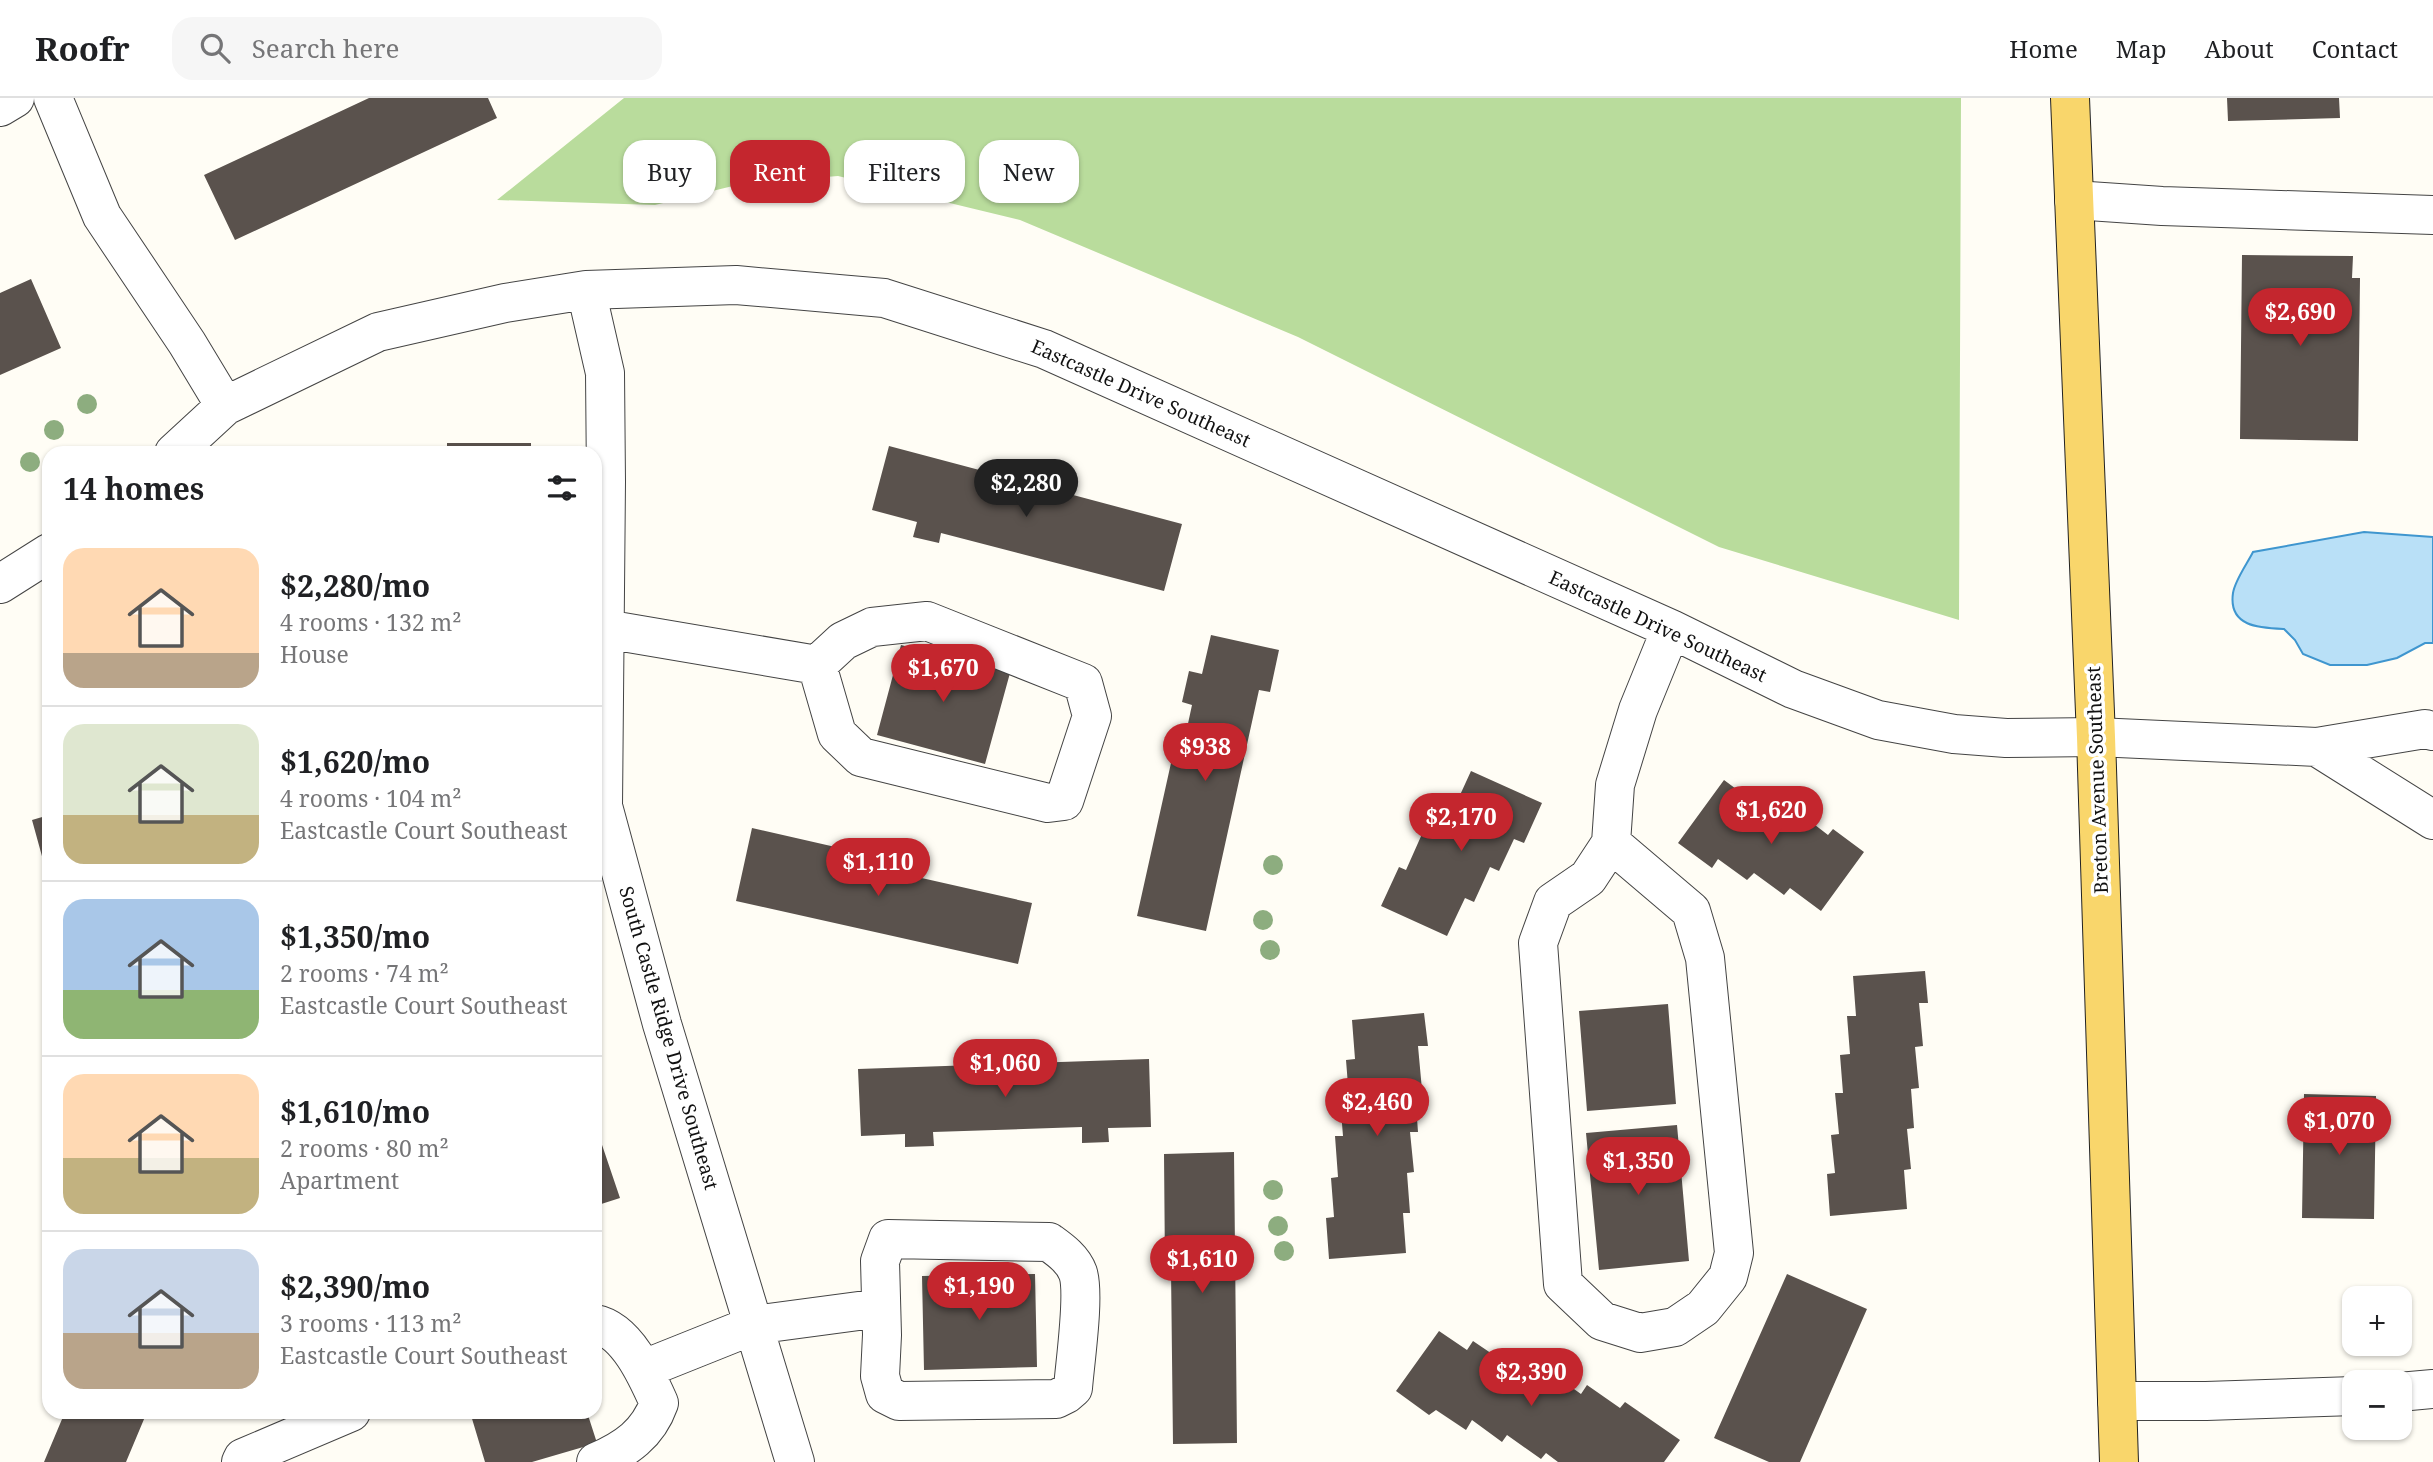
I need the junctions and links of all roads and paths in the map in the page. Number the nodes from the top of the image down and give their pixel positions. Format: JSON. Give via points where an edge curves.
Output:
{"nodes":[{"id":1,"x":15,"y":98,"type":"edge"},
{"id":2,"x":53,"y":98,"type":"edge"},
{"id":3,"x":2070,"y":98,"type":"edge"},
{"id":4,"x":0,"y":107,"type":"edge"},
{"id":5,"x":2074,"y":200,"type":"junction"},
{"id":6,"x":2433,"y":215,"type":"edge"},
{"id":7,"x":586,"y":290,"type":"junction"},
{"id":8,"x":225,"y":406,"type":"junction"},
{"id":9,"x":182,"y":446,"type":"edge"},
{"id":10,"x":42,"y":557,"type":"edge"},
{"id":11,"x":0,"y":584,"type":"edge"},
{"id":12,"x":605,"y":629,"type":"junction"},
{"id":13,"x":1671,"y":629,"type":"junction"},
{"id":14,"x":817,"y":665,"type":"junction"},
{"id":15,"x":602,"y":689,"type":"edge"},
{"id":16,"x":2433,"y":731,"type":"edge"},
{"id":17,"x":2096,"y":737,"type":"junction"},
{"id":18,"x":2317,"y":747,"type":"junction"},
{"id":19,"x":602,"y":792,"type":"edge"},
{"id":20,"x":2433,"y":820,"type":"edge"},
{"id":21,"x":1611,"y":843,"type":"junction"},
{"id":22,"x":881,"y":1308,"type":"junction"},
{"id":23,"x":754,"y":1325,"type":"junction"},
{"id":24,"x":602,"y":1327,"type":"edge"},
{"id":25,"x":644,"y":1369,"type":"junction"},
{"id":26,"x":2433,"y":1389,"type":"edge"},
{"id":27,"x":2412,"y":1391,"type":"edge"},
{"id":28,"x":2342,"y":1396,"type":"edge"},
{"id":29,"x":2118,"y":1401,"type":"junction"},
{"id":30,"x":335,"y":1419,"type":"edge"},
{"id":31,"x":241,"y":1462,"type":"edge"},
{"id":32,"x":596,"y":1462,"type":"edge"},
{"id":33,"x":795,"y":1462,"type":"edge"},
{"id":34,"x":2119,"y":1462,"type":"edge"}],
"edges":[{"from":1,"to":4,"type":"street"},
{"from":2,"to":8,"type":"street","via":[[102,216]]},
{"from":3,"to":5,"type":"main road","name":"Breton Avenue Southeast"},
{"from":5,"to":6,"type":"street"},
{"from":5,"to":17,"type":"main road","name":"Breton Avenue Southeast"},
{"from":7,"to":8,"type":"street","name":"Eastcastle Drive Southeast","via":[[378,332]]},
{"from":7,"to":12,"type":"street","name":"South Castle Ridge Drive Southeast","via":[[605,373]]},
{"from":7,"to":13,"type":"street","name":"Eastcastle Drive Southeast","via":[[736,285],[884,298],[1044,349]]},
{"from":8,"to":9,"type":"street","name":"Eastcastle Drive Southeast"},
{"from":10,"to":11,"type":"street"},
{"from":12,"to":14,"type":"street"},
{"from":12,"to":15,"type":"street","name":"South Castle Ridge Drive Southeast"},
{"from":13,"to":17,"type":"street","name":"Eastcastle Drive Southeast","via":[[1793,689],[1878,720],[1954,734]]},
{"from":13,"to":21,"type":"street","via":[[1638,710],[1615,785]]},
{"from":14,"to":14,"type":"street","via":[[844,641],[872,627],[927,621],[1083,683],[1092,716],[1064,801],[1048,803],[861,757],[836,734]]},
{"from":16,"to":18,"type":"street","name":"Eastcastle Drive Southeast"},
{"from":17,"to":18,"type":"street","name":"Eastcastle Drive Southeast"},
{"from":17,"to":29,"type":"main road","name":"Breton Avenue Southeast"},
{"from":18,"to":20,"type":"street"},
{"from":19,"to":23,"type":"street","name":"South Castle Ridge Drive Southeast","via":[[662,1024]]},
{"from":21,"to":21,"type":"street","via":[[1588,878],[1553,902],[1538,943],[1563,1284],[1602,1321],[1640,1332],[1675,1327],[1703,1308],[1728,1277],[1734,1253],[1702,946],[1691,911]]},
{"from":22,"to":22,"type":"street","via":[[880,1261],[888,1240],[1049,1242],[1066,1255],[1078,1274],[1073,1388],[1056,1399],[898,1401],[885,1394],[880,1376]]},
{"from":22,"to":23,"type":"street"},
{"from":23,"to":25,"type":"street"},
{"from":23,"to":33,"type":"street","name":"South Castle Ridge Drive Southeast"},
{"from":24,"to":25,"type":"street","via":[[614,1332]]},
{"from":25,"to":32,"type":"street","via":[[659,1403],[652,1422],[622,1451]]},
{"from":26,"to":27,"type":"street"},
{"from":28,"to":29,"type":"street"},
{"from":29,"to":34,"type":"main road","name":"Breton Avenue Southeast"},
{"from":30,"to":31,"type":"street"}]}
